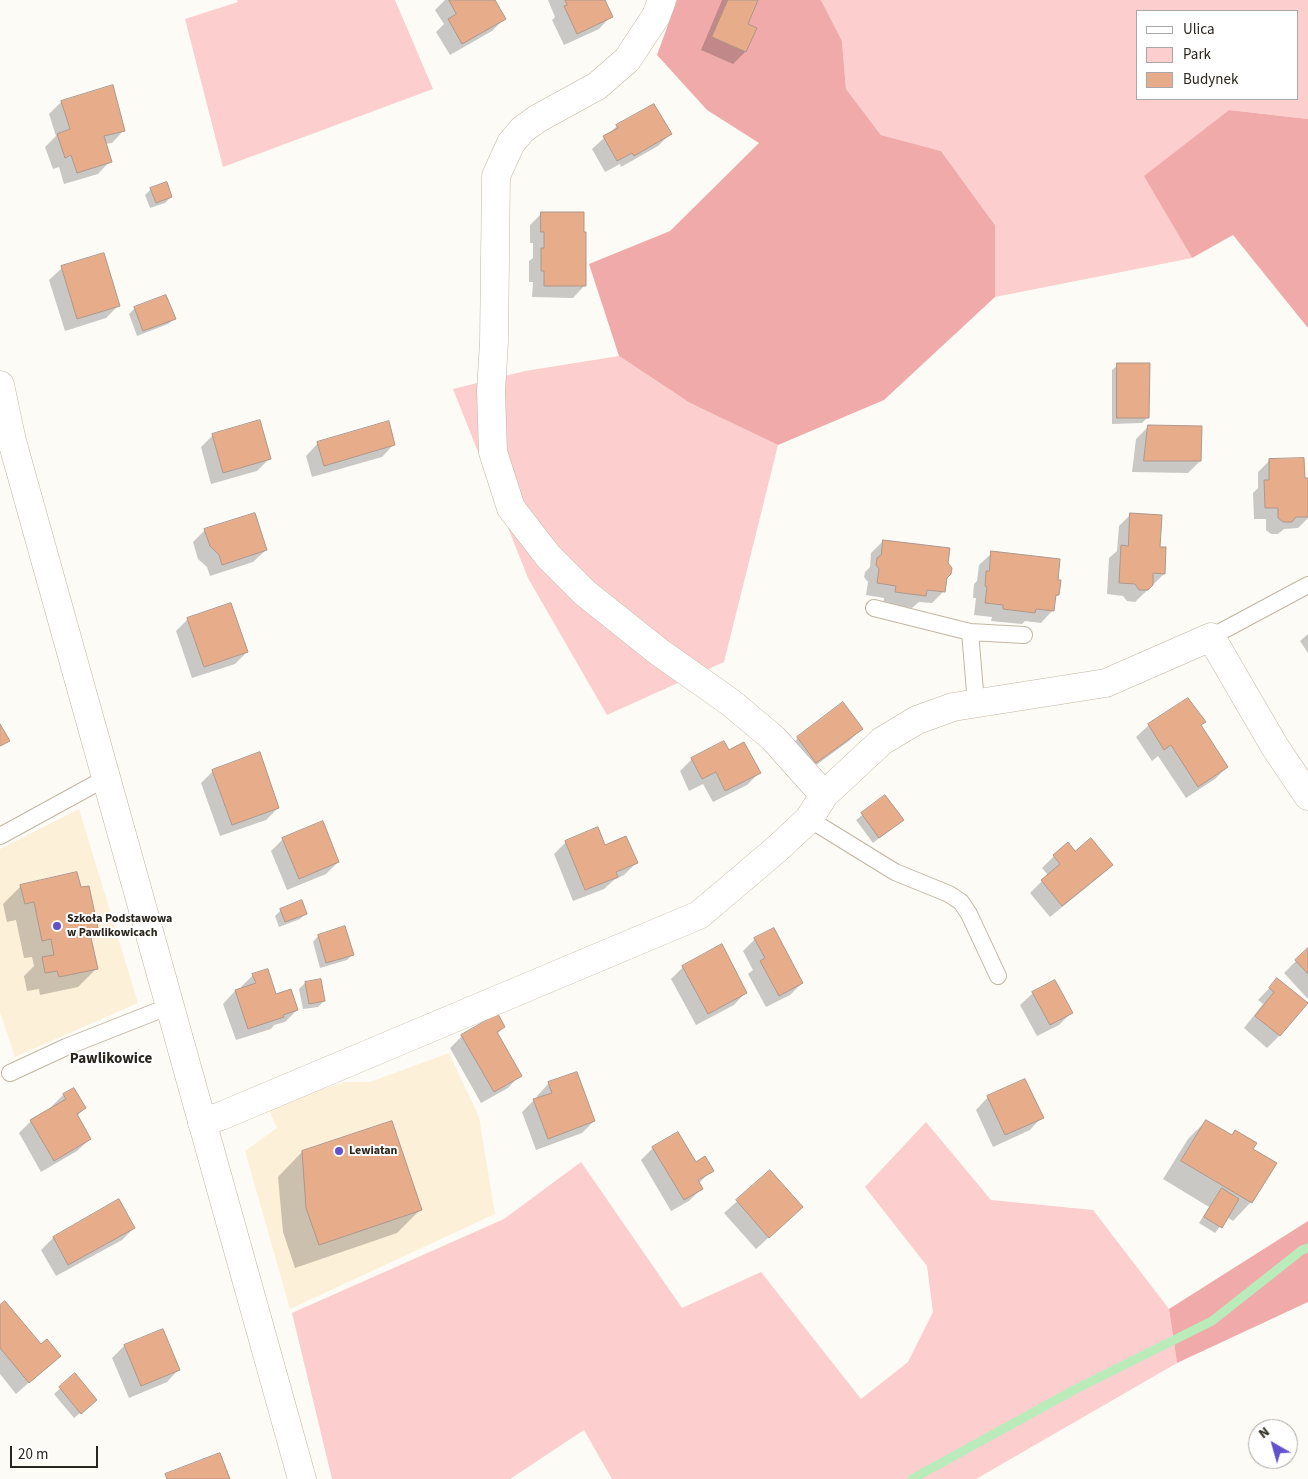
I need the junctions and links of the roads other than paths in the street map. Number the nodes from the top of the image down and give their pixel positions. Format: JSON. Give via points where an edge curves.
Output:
{"nodes":[{"id":1,"x":656,"y":5,"type":"edge"},
{"id":2,"x":0,"y":385,"type":"edge"},
{"id":3,"x":1308,"y":585,"type":"edge"},
{"id":4,"x":874,"y":608,"type":"dead end"},
{"id":5,"x":970,"y":632,"type":"junction"},
{"id":6,"x":1024,"y":635,"type":"dead end"},
{"id":7,"x":1212,"y":638,"type":"junction"},
{"id":8,"x":976,"y":703,"type":"junction"},
{"id":9,"x":106,"y":778,"type":"junction"},
{"id":10,"x":824,"y":795,"type":"junction"},
{"id":11,"x":1308,"y":796,"type":"edge"},
{"id":12,"x":809,"y":819,"type":"junction"},
{"id":13,"x":0,"y":836,"type":"edge"},
{"id":14,"x":998,"y":976,"type":"dead end"},
{"id":15,"x":170,"y":1006,"type":"junction"},
{"id":16,"x":10,"y":1073,"type":"dead end"},
{"id":17,"x":202,"y":1122,"type":"junction"},
{"id":18,"x":302,"y":1479,"type":"edge"}],
"edges":[{"from":1,"to":10,"type":"street","via":[[627,60],[597,86],[522,130],[511,143],[496,176],[491,391],[493,452],[511,508],[548,556],[585,593],[773,738]]},
{"from":2,"to":9,"type":"street","via":[[12,441]]},
{"from":3,"to":7,"type":"lane"},
{"from":4,"to":5,"type":"lane"},
{"from":5,"to":6,"type":"lane"},
{"from":5,"to":8,"type":"lane"},
{"from":7,"to":8,"type":"street","via":[[1106,683]]},
{"from":7,"to":11,"type":"street","via":[[1275,747]]},
{"from":8,"to":10,"type":"street","via":[[953,707],[917,720],[882,742]]},
{"from":9,"to":13,"type":"lane"},
{"from":9,"to":15,"type":"street"},
{"from":10,"to":12,"type":"street"},
{"from":12,"to":14,"type":"lane","via":[[895,872],[961,902],[970,914]]},
{"from":12,"to":17,"type":"street","via":[[699,915]]},
{"from":15,"to":16,"type":"lane"},
{"from":15,"to":17,"type":"street"},
{"from":17,"to":18,"type":"street"}]}
